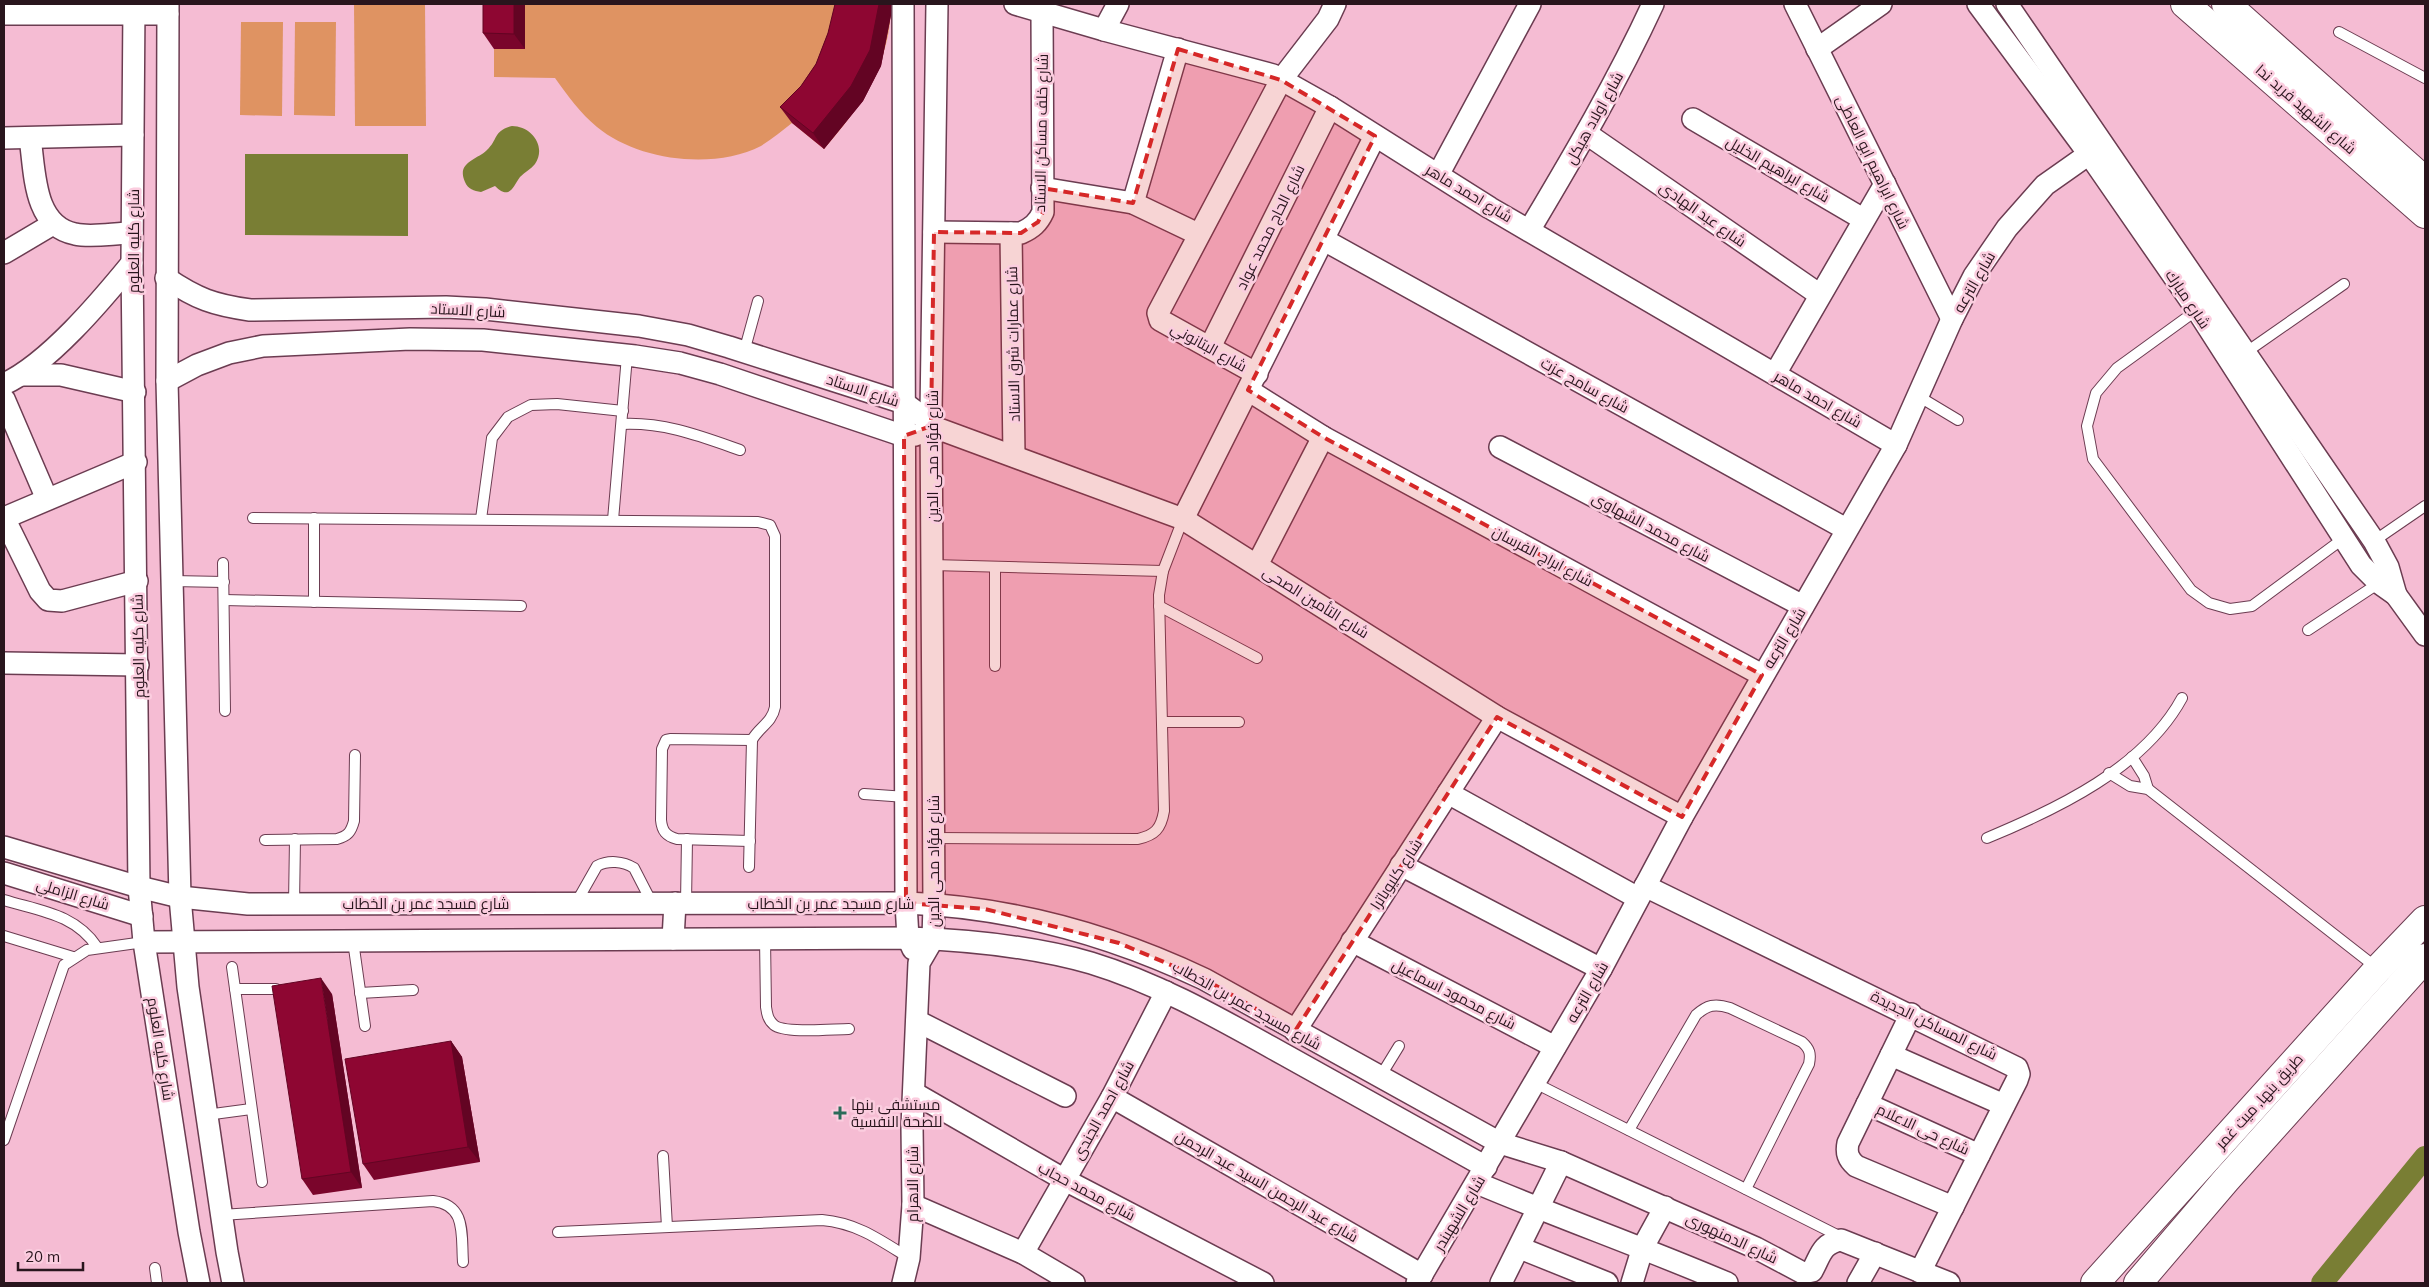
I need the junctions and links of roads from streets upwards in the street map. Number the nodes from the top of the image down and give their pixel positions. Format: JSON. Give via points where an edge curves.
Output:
{"nodes":[{"id":1,"x":904,"y":4,"type":"edge"},
{"id":2,"x":938,"y":4,"type":"edge"},
{"id":3,"x":1016,"y":4,"type":"edge"},
{"id":4,"x":1118,"y":4,"type":"edge"},
{"id":5,"x":1335,"y":4,"type":"edge"},
{"id":6,"x":1530,"y":4,"type":"edge"},
{"id":7,"x":1653,"y":4,"type":"edge"},
{"id":8,"x":1795,"y":4,"type":"edge"},
{"id":9,"x":1881,"y":4,"type":"edge"},
{"id":10,"x":1978,"y":4,"type":"edge"},
{"id":11,"x":2007,"y":4,"type":"edge"},
{"id":12,"x":2185,"y":4,"type":"edge"},
{"id":13,"x":2226,"y":4,"type":"edge"},
{"id":14,"x":134,"y":9,"type":"edge"},
{"id":15,"x":168,"y":9,"type":"edge"},
{"id":16,"x":1042,"y":12,"type":"junction"},
{"id":17,"x":4,"y":14,"type":"edge"},
{"id":18,"x":1104,"y":30,"type":"junction"},
{"id":19,"x":1178,"y":49,"type":"junction"},
{"id":20,"x":1817,"y":49,"type":"junction"},
{"id":21,"x":1281,"y":80,"type":"junction"},
{"id":22,"x":1330,"y":106,"type":"junction"},
{"id":23,"x":1693,"y":119,"type":"dead end"},
{"id":24,"x":1586,"y":134,"type":"junction"},
{"id":25,"x":133,"y":135,"type":"junction"},
{"id":26,"x":1375,"y":136,"type":"junction"},
{"id":27,"x":4,"y":138,"type":"edge"},
{"id":28,"x":30,"y":138,"type":"junction"},
{"id":29,"x":2089,"y":154,"type":"junction"},
{"id":30,"x":1438,"y":175,"type":"junction"},
{"id":31,"x":2425,"y":181,"type":"edge"},
{"id":32,"x":1885,"y":184,"type":"junction"},
{"id":33,"x":1042,"y":188,"type":"junction"},
{"id":34,"x":1133,"y":203,"type":"junction"},
{"id":35,"x":2425,"y":214,"type":"edge"},
{"id":36,"x":1864,"y":220,"type":"junction"},
{"id":37,"x":53,"y":224,"type":"junction"},
{"id":38,"x":1530,"y":229,"type":"junction"},
{"id":39,"x":934,"y":232,"type":"junction"},
{"id":40,"x":132,"y":233,"type":"junction"},
{"id":41,"x":1011,"y":233,"type":"junction"},
{"id":42,"x":1198,"y":234,"type":"junction"},
{"id":43,"x":1324,"y":240,"type":"junction"},
{"id":44,"x":4,"y":253,"type":"edge"},
{"id":45,"x":132,"y":263,"type":"junction"},
{"id":46,"x":166,"y":278,"type":"junction"},
{"id":47,"x":1820,"y":294,"type":"junction"},
{"id":48,"x":2203,"y":306,"type":"junction"},
{"id":49,"x":1952,"y":319,"type":"junction"},
{"id":50,"x":639,"y":326,"type":"junction"},
{"id":51,"x":1210,"y":347,"type":"junction"},
{"id":52,"x":737,"y":349,"type":"junction"},
{"id":53,"x":631,"y":356,"type":"junction"},
{"id":54,"x":720,"y":374,"type":"junction"},
{"id":55,"x":1775,"y":374,"type":"junction"},
{"id":56,"x":23,"y":375,"type":"junction"},
{"id":57,"x":167,"y":381,"type":"junction"},
{"id":58,"x":1252,"y":382,"type":"junction"},
{"id":59,"x":4,"y":384,"type":"edge"},
{"id":60,"x":135,"y":392,"type":"junction"},
{"id":61,"x":877,"y":395,"type":"junction"},
{"id":62,"x":4,"y":399,"type":"edge"},
{"id":63,"x":904,"y":403,"type":"junction"},
{"id":64,"x":871,"y":425,"type":"junction"},
{"id":65,"x":931,"y":426,"type":"junction"},
{"id":66,"x":904,"y":436,"type":"junction"},
{"id":67,"x":1323,"y":437,"type":"junction"},
{"id":68,"x":1896,"y":445,"type":"junction"},
{"id":69,"x":1500,"y":447,"type":"dead end"},
{"id":70,"x":1014,"y":456,"type":"junction"},
{"id":71,"x":136,"y":462,"type":"junction"},
{"id":72,"x":47,"y":499,"type":"junction"},
{"id":73,"x":4,"y":518,"type":"edge"},
{"id":74,"x":1183,"y":519,"type":"junction"},
{"id":75,"x":1846,"y":530,"type":"junction"},
{"id":76,"x":2374,"y":541,"type":"junction"},
{"id":77,"x":2349,"y":546,"type":"junction"},
{"id":78,"x":1257,"y":565,"type":"junction"},
{"id":79,"x":137,"y":581,"type":"junction"},
{"id":80,"x":2387,"y":589,"type":"junction"},
{"id":81,"x":1803,"y":606,"type":"junction"},
{"id":82,"x":2425,"y":635,"type":"edge"},
{"id":83,"x":4,"y":663,"type":"edge"},
{"id":84,"x":138,"y":666,"type":"junction"},
{"id":85,"x":1762,"y":675,"type":"junction"},
{"id":86,"x":1497,"y":717,"type":"junction"},
{"id":87,"x":1448,"y":793,"type":"junction"},
{"id":88,"x":1682,"y":817,"type":"junction"},
{"id":89,"x":4,"y":847,"type":"edge"},
{"id":90,"x":1401,"y":865,"type":"junction"},
{"id":91,"x":4,"y":873,"type":"edge"},
{"id":92,"x":140,"y":887,"type":"junction"},
{"id":93,"x":1641,"y":892,"type":"junction"},
{"id":94,"x":180,"y":897,"type":"junction"},
{"id":95,"x":681,"y":903,"type":"junction"},
{"id":96,"x":906,"y":903,"type":"junction"},
{"id":97,"x":934,"y":904,"type":"junction"},
{"id":98,"x":142,"y":916,"type":"junction"},
{"id":99,"x":2425,"y":920,"type":"edge"},
{"id":100,"x":908,"y":938,"type":"junction"},
{"id":101,"x":673,"y":939,"type":"junction"},
{"id":102,"x":932,"y":939,"type":"junction"},
{"id":103,"x":1352,"y":941,"type":"junction"},
{"id":104,"x":144,"y":942,"type":"junction"},
{"id":105,"x":183,"y":943,"type":"junction"},
{"id":106,"x":2425,"y":958,"type":"edge"},
{"id":107,"x":919,"y":963,"type":"junction"},
{"id":108,"x":1601,"y":969,"type":"junction"},
{"id":109,"x":1166,"y":992,"type":"junction"},
{"id":110,"x":1911,"y":1014,"type":"junction"},
{"id":111,"x":917,"y":1021,"type":"junction"},
{"id":112,"x":1294,"y":1031,"type":"junction"},
{"id":113,"x":1555,"y":1047,"type":"junction"},
{"id":114,"x":1891,"y":1054,"type":"junction"},
{"id":115,"x":914,"y":1094,"type":"junction"},
{"id":116,"x":1065,"y":1096,"type":"dead end"},
{"id":117,"x":1112,"y":1097,"type":"junction"},
{"id":118,"x":1867,"y":1104,"type":"junction"},
{"id":119,"x":2004,"y":1105,"type":"junction"},
{"id":120,"x":1500,"y":1143,"type":"junction"},
{"id":121,"x":1979,"y":1155,"type":"junction"},
{"id":122,"x":1560,"y":1162,"type":"junction"},
{"id":123,"x":1482,"y":1175,"type":"junction"},
{"id":124,"x":1065,"y":1180,"type":"junction"},
{"id":125,"x":914,"y":1205,"type":"junction"},
{"id":126,"x":1665,"y":1207,"type":"junction"},
{"id":127,"x":1953,"y":1207,"type":"junction"},
{"id":128,"x":1538,"y":1209,"type":"junction"},
{"id":129,"x":1643,"y":1247,"type":"junction"},
{"id":130,"x":1520,"y":1248,"type":"junction"},
{"id":131,"x":1023,"y":1253,"type":"junction"},
{"id":132,"x":1875,"y":1253,"type":"junction"},
{"id":133,"x":1920,"y":1272,"type":"junction"},
{"id":134,"x":1808,"y":1278,"type":"edge"},
{"id":135,"x":1419,"y":1279,"type":"edge"},
{"id":136,"x":198,"y":1283,"type":"edge"},
{"id":137,"x":233,"y":1283,"type":"edge"},
{"id":138,"x":903,"y":1283,"type":"edge"},
{"id":139,"x":1074,"y":1283,"type":"edge"},
{"id":140,"x":1263,"y":1283,"type":"edge"},
{"id":141,"x":1501,"y":1283,"type":"edge"},
{"id":142,"x":1607,"y":1283,"type":"edge"},
{"id":143,"x":1632,"y":1283,"type":"edge"},
{"id":144,"x":1727,"y":1283,"type":"edge"},
{"id":145,"x":1858,"y":1283,"type":"edge"},
{"id":146,"x":1949,"y":1283,"type":"edge"},
{"id":147,"x":2095,"y":1283,"type":"edge"},
{"id":148,"x":2138,"y":1283,"type":"edge"}],
"edges":[{"from":1,"to":63,"type":"street","name":"شارع فؤاد محى الدين"},
{"from":2,"to":39,"type":"street","name":"شارع فؤاد محى الدين"},
{"from":3,"to":16,"type":"street","name":"شارع احمد ماهر"},
{"from":4,"to":18,"type":"street"},
{"from":5,"to":21,"type":"street","via":[[1328,19]]},
{"from":6,"to":30,"type":"street"},
{"from":7,"to":24,"type":"street","name":"شارع اولاد هيكل"},
{"from":8,"to":20,"type":"street","name":"شارع ابراهيم ابو العاطى"},
{"from":9,"to":20,"type":"street"},
{"from":10,"to":29,"type":"street","name":"شارع مبارك"},
{"from":11,"to":48,"type":"street","name":"شارع مبارك"},
{"from":12,"to":35,"type":"main road","name":"شارع الشهيد فريد ندا"},
{"from":13,"to":31,"type":"main road","name":"شارع الشهيد فريد ندا"},
{"from":14,"to":15,"type":"street"},
{"from":14,"to":17,"type":"street"},
{"from":14,"to":25,"type":"street","name":"شارع كليه العلوم"},
{"from":15,"to":46,"type":"street"},
{"from":16,"to":18,"type":"street","name":"شارع احمد ماهر"},
{"from":16,"to":33,"type":"street","name":"شارع خلف مساكن الاستاد"},
{"from":18,"to":19,"type":"street","name":"شارع احمد ماهر"},
{"from":19,"to":21,"type":"street","name":"شارع احمد ماهر","via":[[1249,67]]},
{"from":19,"to":34,"type":"street"},
{"from":20,"to":32,"type":"street","name":"شارع ابراهيم ابو العاطى"},
{"from":21,"to":22,"type":"street","name":"شارع احمد ماهر"},
{"from":21,"to":42,"type":"street"},
{"from":22,"to":26,"type":"street","name":"شارع احمد ماهر"},
{"from":22,"to":51,"type":"street","name":"شارع الحاج محمد عواد"},
{"from":23,"to":36,"type":"street","name":"شارع ابراهيم الخليل"},
{"from":24,"to":38,"type":"street","name":"شارع اولاد هيكل"},
{"from":24,"to":47,"type":"street","name":"شارع عبد الهادى"},
{"from":25,"to":28,"type":"street"},
{"from":25,"to":40,"type":"street","name":"شارع كليه العلوم"},
{"from":26,"to":30,"type":"street","name":"شارع احمد ماهر"},
{"from":26,"to":43,"type":"street"},
{"from":27,"to":28,"type":"street"},
{"from":28,"to":37,"type":"street","via":[[41,206]]},
{"from":29,"to":48,"type":"street","name":"شارع مبارك"},
{"from":29,"to":49,"type":"street","name":"شارع الترعه","via":[[2045,185],[2007,228],[1974,276]]},
{"from":30,"to":38,"type":"street","name":"شارع احمد ماهر"},
{"from":32,"to":36,"type":"street"},
{"from":32,"to":49,"type":"street","name":"شارع ابراهيم ابو العاطى"},
{"from":33,"to":34,"type":"street"},
{"from":33,"to":41,"type":"street","name":"شارع خلف مساكن الاستاد","via":[[1043,212],[1038,222],[1026,231]]},
{"from":34,"to":42,"type":"street"},
{"from":36,"to":47,"type":"street"},
{"from":37,"to":40,"type":"street","via":[[76,235]]},
{"from":37,"to":44,"type":"street"},
{"from":38,"to":55,"type":"street","name":"شارع احمد ماهر"},
{"from":39,"to":41,"type":"street","name":"شارع خلف مساكن الاستاد"},
{"from":39,"to":65,"type":"street","name":"شارع فؤاد محى الدين"},
{"from":40,"to":45,"type":"street","name":"شارع كليه العلوم"},
{"from":41,"to":70,"type":"street","name":"شارع عمارات شرق الاستاد"},
{"from":42,"to":51,"type":"street","name":"شارع البتانوني","via":[[1158,312],[1160,320]]},
{"from":43,"to":58,"type":"street"},
{"from":43,"to":75,"type":"street","name":"شارع سامح عزت"},
{"from":45,"to":56,"type":"street","via":[[82,321]]},
{"from":45,"to":60,"type":"street","name":"شارع كليه العلوم"},
{"from":46,"to":50,"type":"street","name":"شارع الاستاد","via":[[197,297],[219,305],[250,310],[446,307]]},
{"from":46,"to":57,"type":"street"},
{"from":47,"to":55,"type":"street"},
{"from":48,"to":76,"type":"street","name":"شارع مبارك","via":[[2246,353]]},
{"from":48,"to":77,"type":"street","name":"شارع مبارك"},
{"from":49,"to":68,"type":"street","name":"شارع الترعه"},
{"from":50,"to":52,"type":"street","name":"شارع الاستاد"},
{"from":50,"to":53,"type":"street"},
{"from":51,"to":58,"type":"street","name":"شارع البتانوني"},
{"from":52,"to":54,"type":"street"},
{"from":52,"to":61,"type":"street","name":"شارع الاستاد"},
{"from":53,"to":54,"type":"street","name":"شارع الاستاد"},
{"from":53,"to":57,"type":"street","name":"شارع الاستاد","via":[[446,338],[263,346],[229,353]]},
{"from":54,"to":64,"type":"street","name":"شارع الاستاد"},
{"from":55,"to":68,"type":"street","name":"شارع احمد ماهر"},
{"from":56,"to":59,"type":"street"},
{"from":56,"to":60,"type":"street","via":[[61,375]]},
{"from":57,"to":94,"type":"street"},
{"from":58,"to":67,"type":"street","name":"شارع البتانوني"},
{"from":58,"to":74,"type":"street"},
{"from":60,"to":71,"type":"street","name":"شارع كليه العلوم"},
{"from":61,"to":63,"type":"street","name":"شارع الاستاد"},
{"from":61,"to":64,"type":"street","via":[[877,411]]},
{"from":62,"to":72,"type":"street"},
{"from":63,"to":65,"type":"street","name":"شارع الاستاد"},
{"from":63,"to":66,"type":"street","name":"شارع فؤاد محى الدين"},
{"from":64,"to":66,"type":"street","name":"شارع الاستاد"},
{"from":65,"to":66,"type":"street","via":[[918,434]]},
{"from":65,"to":70,"type":"street","name":"شارع التأمين الصحى"},
{"from":65,"to":97,"type":"street","name":"شارع فؤاد محى الدين"},
{"from":66,"to":96,"type":"street","name":"شارع فؤاد محى الدين"},
{"from":67,"to":78,"type":"street"},
{"from":67,"to":85,"type":"street","name":"شارع ابراج الفرسان"},
{"from":68,"to":75,"type":"street","name":"شارع الترعه"},
{"from":69,"to":81,"type":"street","name":"شارع محمد الشهاوى"},
{"from":70,"to":74,"type":"street","name":"شارع التأمين الصحى"},
{"from":71,"to":72,"type":"street"},
{"from":71,"to":79,"type":"street","name":"شارع كليه العلوم"},
{"from":72,"to":73,"type":"street"},
{"from":73,"to":79,"type":"street","via":[[40,591],[48,600],[62,601]]},
{"from":74,"to":78,"type":"street","name":"شارع التأمين الصحى"},
{"from":75,"to":81,"type":"street","name":"شارع الترعه"},
{"from":76,"to":77,"type":"street"},
{"from":76,"to":80,"type":"street","name":"شارع مبارك","via":[[2388,567]]},
{"from":77,"to":80,"type":"street","name":"شارع مبارك"},
{"from":78,"to":86,"type":"street","name":"شارع التأمين الصحى"},
{"from":79,"to":84,"type":"street","name":"شارع كليه العلوم"},
{"from":80,"to":82,"type":"street","name":"شارع مبارك"},
{"from":81,"to":85,"type":"street","name":"شارع الترعه"},
{"from":83,"to":84,"type":"street"},
{"from":84,"to":92,"type":"street","name":"شارع كليه العلوم"},
{"from":85,"to":88,"type":"street","name":"شارع الترعه"},
{"from":86,"to":87,"type":"street","name":"شارع كليوباترا"},
{"from":86,"to":88,"type":"street","name":"شارع التأمين الصحى"},
{"from":87,"to":90,"type":"street","name":"شارع كليوباترا"},
{"from":87,"to":93,"type":"street","name":"شارع المساكن الجديدة"},
{"from":88,"to":93,"type":"street","name":"شارع الترعه"},
{"from":89,"to":92,"type":"street","name":"شارع الزاملي"},
{"from":90,"to":103,"type":"street","name":"شارع كليوباترا"},
{"from":90,"to":108,"type":"street"},
{"from":91,"to":98,"type":"street","name":"شارع الزاملي"},
{"from":92,"to":94,"type":"street","name":"شارع مسجد عمر بن الخطاب"},
{"from":92,"to":98,"type":"street","name":"شارع كليه العلوم"},
{"from":93,"to":108,"type":"street","name":"شارع الترعه"},
{"from":93,"to":110,"type":"street","name":"شارع المساكن الجديدة"},
{"from":94,"to":95,"type":"street","name":"شارع مسجد عمر بن الخطاب","via":[[248,904]]},
{"from":94,"to":105,"type":"street"},
{"from":95,"to":96,"type":"street","name":"شارع مسجد عمر بن الخطاب"},
{"from":95,"to":101,"type":"street"},
{"from":96,"to":97,"type":"street","name":"شارع مسجد عمر بن الخطاب"},
{"from":96,"to":100,"type":"street","name":"شارع فؤاد محى الدين"},
{"from":97,"to":102,"type":"street","name":"شارع فؤاد محى الدين"},
{"from":97,"to":112,"type":"street","name":"شارع مسجد عمر بن الخطاب","via":[[1031,917],[1120,943],[1204,979]]},
{"from":98,"to":104,"type":"street","name":"شارع كليه العلوم"},
{"from":99,"to":147,"type":"main road","name":"طريق بنها, ميت غمر"},
{"from":100,"to":101,"type":"street","name":"شارع مسجد عمر بن الخطاب"},
{"from":100,"to":102,"type":"street","name":"شارع مسجد عمر بن الخطاب"},
{"from":100,"to":107,"type":"street","name":"شارع فؤاد محى الدين"},
{"from":101,"to":105,"type":"street","name":"شارع مسجد عمر بن الخطاب"},
{"from":102,"to":107,"type":"street","name":"شارع فؤاد محى الدين"},
{"from":102,"to":109,"type":"street","name":"شارع مسجد عمر بن الخطاب","via":[[997,944],[1044,952],[1100,967]]},
{"from":103,"to":112,"type":"street","name":"شارع كليوباترا"},
{"from":103,"to":113,"type":"street","name":"شارع محمود اسماعيل"},
{"from":104,"to":105,"type":"street","name":"شارع مسجد عمر بن الخطاب"},
{"from":104,"to":136,"type":"street","name":"شارع كليه العلوم"},
{"from":105,"to":137,"type":"street"},
{"from":106,"to":148,"type":"main road","name":"طريق بنها, ميت غمر"},
{"from":107,"to":111,"type":"street","name":"شارع الاهرام"},
{"from":108,"to":113,"type":"street","name":"شارع الترعه"},
{"from":109,"to":117,"type":"street","name":"شارع احمد الجندى"},
{"from":109,"to":123,"type":"street","name":"شارع مسجد عمر بن الخطاب","via":[[1207,1011]]},
{"from":110,"to":114,"type":"street"},
{"from":110,"to":119,"type":"street","name":"شارع المساكن الجديدة","via":[[2017,1068],[2017,1080]]},
{"from":111,"to":115,"type":"street","name":"شارع الاهرام"},
{"from":111,"to":116,"type":"street"},
{"from":112,"to":120,"type":"street","name":"شارع مسجد عمر بن الخطاب"},
{"from":113,"to":120,"type":"street","name":"شارع الترعه"},
{"from":114,"to":118,"type":"street"},
{"from":114,"to":119,"type":"street"},
{"from":115,"to":124,"type":"street","name":"شارع محمد حجاب"},
{"from":115,"to":125,"type":"street","name":"شارع الاهرام"},
{"from":117,"to":124,"type":"street","name":"شارع احمد الجندى"},
{"from":117,"to":135,"type":"street","name":"شارع عبد الرحمن السيد عبد الرحمن"},
{"from":118,"to":121,"type":"street","name":"شارع حى الاعلام"},
{"from":118,"to":127,"type":"street","via":[[1848,1143],[1850,1160],[1856,1166]]},
{"from":119,"to":121,"type":"street","name":"شارع المساكن الجديدة"},
{"from":120,"to":122,"type":"street","name":"شارع الدمنهورى"},
{"from":120,"to":123,"type":"street","name":"شارع الشهبندر"},
{"from":121,"to":127,"type":"street","name":"شارع المساكن الجديدة"},
{"from":122,"to":126,"type":"street","name":"شارع الدمنهورى"},
{"from":122,"to":128,"type":"street"},
{"from":123,"to":128,"type":"street","name":"شارع مسجد عمر بن الخطاب"},
{"from":123,"to":135,"type":"street","name":"شارع الشهبندر"},
{"from":124,"to":131,"type":"street","name":"شارع احمد الجندى"},
{"from":124,"to":140,"type":"street","name":"شارع محمد حجاب"},
{"from":125,"to":131,"type":"street"},
{"from":125,"to":138,"type":"street","name":"شارع الاهرام"},
{"from":126,"to":129,"type":"street"},
{"from":126,"to":134,"type":"street","name":"شارع الدمنهورى","via":[[1756,1248]]},
{"from":127,"to":133,"type":"street","name":"شارع المساكن الجديدة"},
{"from":128,"to":129,"type":"street","name":"شارع مسجد عمر بن الخطاب"},
{"from":128,"to":130,"type":"street"},
{"from":129,"to":143,"type":"street"},
{"from":129,"to":144,"type":"street","name":"شارع مسجد عمر بن الخطاب"},
{"from":130,"to":141,"type":"street"},
{"from":130,"to":142,"type":"street"},
{"from":131,"to":139,"type":"street"},
{"from":132,"to":133,"type":"street"},
{"from":132,"to":134,"type":"street","name":"شارع الدمنهورى","via":[[1851,1242],[1829,1242]]},
{"from":132,"to":145,"type":"street"},
{"from":133,"to":146,"type":"street"}]}
